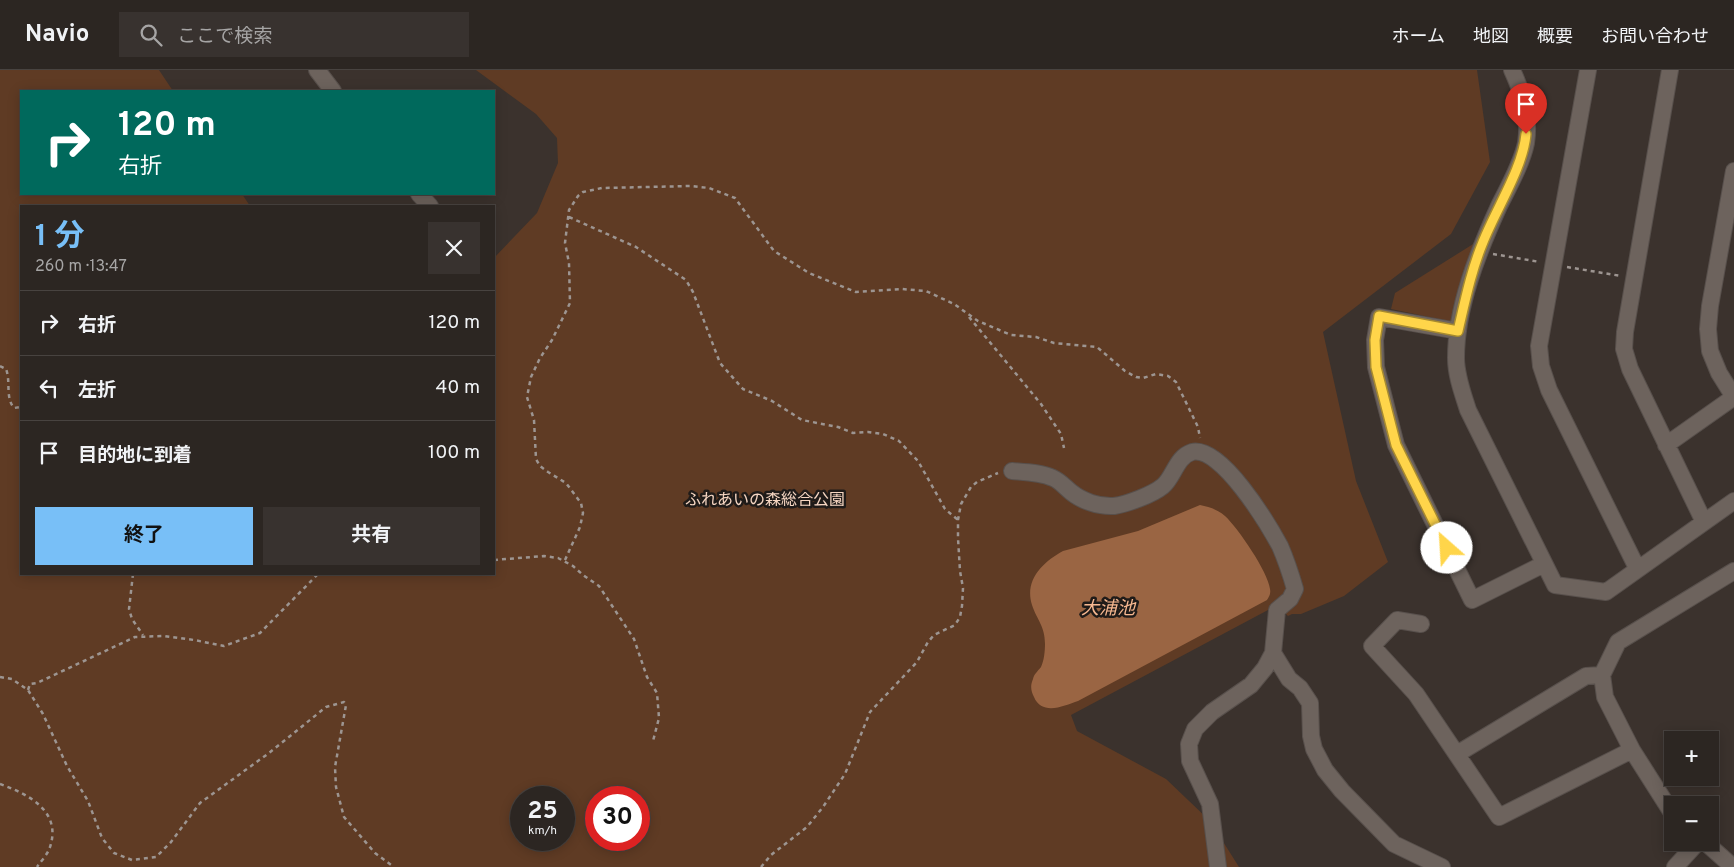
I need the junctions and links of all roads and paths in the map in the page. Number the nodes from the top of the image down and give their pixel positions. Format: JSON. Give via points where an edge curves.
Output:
{"nodes":[{"id":1,"x":317,"y":70,"type":"edge"},
{"id":2,"x":1512,"y":70,"type":"edge"},
{"id":3,"x":1588,"y":70,"type":"edge"},
{"id":4,"x":1670,"y":70,"type":"edge"},
{"id":5,"x":332,"y":90,"type":"edge"},
{"id":6,"x":1734,"y":170,"type":"edge"},
{"id":7,"x":420,"y":195,"type":"edge"},
{"id":8,"x":429,"y":205,"type":"edge"},
{"id":9,"x":568,"y":216,"type":"junction"},
{"id":10,"x":966,"y":314,"type":"junction"},
{"id":11,"x":1458,"y":331,"type":"junction"},
{"id":12,"x":0,"y":366,"type":"edge"},
{"id":13,"x":1734,"y":397,"type":"edge"},
{"id":14,"x":20,"y":407,"type":"edge"},
{"id":15,"x":1666,"y":445,"type":"junction"},
{"id":16,"x":1064,"y":448,"type":"dead end"},
{"id":17,"x":1205,"y":454,"type":"junction"},
{"id":18,"x":1012,"y":470,"type":"joint"},
{"id":19,"x":1734,"y":501,"type":"edge"},
{"id":20,"x":958,"y":520,"type":"junction"},
{"id":21,"x":1704,"y":522,"type":"junction"},
{"id":22,"x":495,"y":560,"type":"edge"},
{"id":23,"x":565,"y":560,"type":"junction"},
{"id":24,"x":1544,"y":564,"type":"junction"},
{"id":25,"x":1637,"y":568,"type":"junction"},
{"id":26,"x":1734,"y":571,"type":"edge"},
{"id":27,"x":133,"y":575,"type":"edge"},
{"id":28,"x":317,"y":575,"type":"edge"},
{"id":29,"x":1420,"y":624,"type":"dead end"},
{"id":30,"x":144,"y":636,"type":"junction"},
{"id":31,"x":1273,"y":653,"type":"junction"},
{"id":32,"x":1602,"y":675,"type":"junction"},
{"id":33,"x":0,"y":676,"type":"edge"},
{"id":34,"x":28,"y":690,"type":"junction"},
{"id":35,"x":653,"y":741,"type":"dead end"},
{"id":36,"x":1632,"y":750,"type":"junction"},
{"id":37,"x":1457,"y":754,"type":"junction"},
{"id":38,"x":0,"y":784,"type":"edge"},
{"id":39,"x":1664,"y":800,"type":"edge"},
{"id":40,"x":1690,"y":851,"type":"edge"},
{"id":41,"x":1715,"y":851,"type":"edge"},
{"id":42,"x":37,"y":867,"type":"edge"},
{"id":43,"x":394,"y":867,"type":"edge"},
{"id":44,"x":761,"y":867,"type":"edge"},
{"id":45,"x":1218,"y":867,"type":"edge"},
{"id":46,"x":1442,"y":867,"type":"edge"},
{"id":47,"x":1675,"y":867,"type":"edge"},
{"id":48,"x":1733,"y":867,"type":"edge"}],
"edges":[{"from":1,"to":5,"type":"street"},
{"from":2,"to":11,"type":"street","via":[[1524,100],[1525,145],[1481,246],[1467,288]]},
{"from":3,"to":25,"type":"street","via":[[1539,346],[1549,390]]},
{"from":4,"to":15,"type":"street","via":[[1624,332],[1624,349],[1630,370]]},
{"from":6,"to":13,"type":"street","via":[[1708,329],[1710,351]]},
{"from":7,"to":8,"type":"street"},
{"from":9,"to":10,"type":"path","via":[[578,196],[602,188],[709,188],[735,198],[774,250],[809,273],[856,292],[926,291],[954,304]]},
{"from":9,"to":20,"type":"path","via":[[636,247],[686,280],[720,363],[743,389],[772,401],[802,420],[854,433],[883,434],[899,441],[918,460],[945,509]]},
{"from":9,"to":23,"type":"path","via":[[565,243],[570,303],[531,377],[527,397],[534,420],[536,459],[540,466],[566,483],[581,503],[580,527]]},
{"from":10,"to":16,"type":"path","via":[[1041,404],[1061,434]]},
{"from":10,"to":17,"type":"path","via":[[1011,335],[1097,347],[1136,377],[1168,376],[1176,382],[1198,427]]},
{"from":11,"to":24,"type":"street","via":[[1456,360],[1468,410]]},
{"from":11,"to":24,"type":"street","via":[[1379,316],[1375,340],[1376,367],[1396,445],[1472,600]]},
{"from":12,"to":14,"type":"path","via":[[6,368],[10,378],[8,398],[11,405]]},
{"from":13,"to":15,"type":"street"},
{"from":15,"to":21,"type":"street"},
{"from":17,"to":18,"type":"street","via":[[1192,452],[1185,456],[1164,486],[1125,504],[1112,506],[1082,499],[1056,479]]},
{"from":17,"to":31,"type":"street","via":[[1234,477],[1250,498],[1280,546],[1290,571],[1295,589],[1290,599],[1277,610]]},
{"from":18,"to":20,"type":"path","via":[[971,487],[961,504]]},
{"from":19,"to":21,"type":"street"},
{"from":20,"to":44,"type":"path","via":[[963,588],[960,617],[955,625],[928,642],[917,662],[870,712],[844,774],[823,807],[807,827]]},
{"from":21,"to":25,"type":"street"},
{"from":22,"to":23,"type":"path","via":[[544,556]]},
{"from":23,"to":35,"type":"path","via":[[599,586],[634,639],[657,693],[659,718]]},
{"from":24,"to":25,"type":"street","via":[[1555,585],[1606,592]]},
{"from":26,"to":32,"type":"street","via":[[1618,642]]},
{"from":27,"to":30,"type":"path","via":[[129,609]]},
{"from":28,"to":30,"type":"path","via":[[260,633],[224,646]]},
{"from":29,"to":37,"type":"street","via":[[1397,620],[1372,646],[1416,694]]},
{"from":30,"to":34,"type":"path","via":[[135,637],[30,684]]},
{"from":31,"to":45,"type":"street","via":[[1251,685],[1212,712],[1195,729],[1189,744],[1190,761],[1210,804]]},
{"from":31,"to":46,"type":"street","via":[[1289,679],[1310,703],[1311,736],[1325,770],[1394,844]]},
{"from":32,"to":36,"type":"street","via":[[1605,697]]},
{"from":32,"to":37,"type":"street","via":[[1586,676]]},
{"from":33,"to":34,"type":"path","via":[[12,679]]},
{"from":34,"to":43,"type":"path","via":[[88,801],[102,838],[114,853],[132,860],[156,857],[200,803],[270,753],[326,707],[344,702],[335,767],[336,787],[344,817],[375,853]]},
{"from":36,"to":37,"type":"street","via":[[1499,817]]},
{"from":36,"to":39,"type":"street"},
{"from":38,"to":42,"type":"path","via":[[38,803],[52,823],[50,848]]},
{"from":40,"to":47,"type":"street"},
{"from":41,"to":48,"type":"street"}]}
